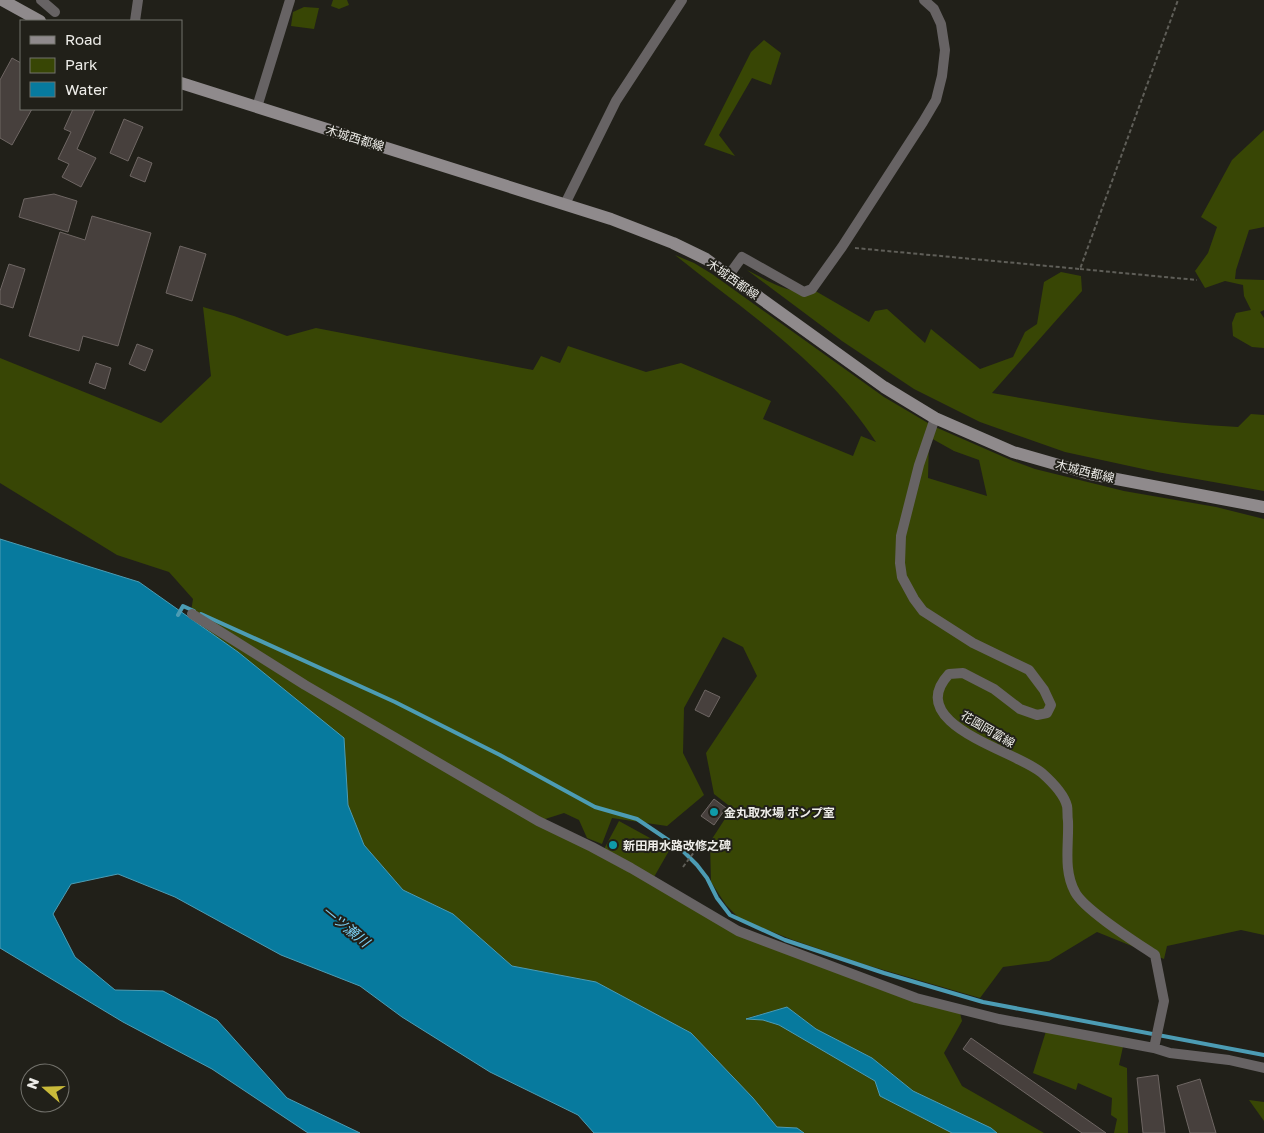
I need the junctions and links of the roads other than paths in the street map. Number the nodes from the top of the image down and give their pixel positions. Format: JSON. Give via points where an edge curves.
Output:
{"nodes":[{"id":1,"x":2,"y":0,"type":"edge"},
{"id":2,"x":41,"y":0,"type":"edge"},
{"id":3,"x":138,"y":0,"type":"edge"},
{"id":4,"x":290,"y":0,"type":"edge"},
{"id":5,"x":682,"y":0,"type":"edge"},
{"id":6,"x":924,"y":0,"type":"edge"},
{"id":7,"x":55,"y":12,"type":"dead end"},
{"id":8,"x":38,"y":20,"type":"edge"},
{"id":9,"x":135,"y":20,"type":"edge"},
{"id":10,"x":182,"y":83,"type":"edge"},
{"id":11,"x":258,"y":107,"type":"junction"},
{"id":12,"x":565,"y":204,"type":"junction"},
{"id":13,"x":729,"y":275,"type":"junction"},
{"id":14,"x":936,"y":418,"type":"junction"},
{"id":15,"x":1264,"y":507,"type":"edge"},
{"id":16,"x":192,"y":614,"type":"dead end"},
{"id":17,"x":1154,"y":1048,"type":"junction"},
{"id":18,"x":1264,"y":1068,"type":"edge"}],
"edges":[{"from":1,"to":8,"type":"main road"},
{"from":2,"to":7,"type":"street"},
{"from":3,"to":9,"type":"street"},
{"from":4,"to":11,"type":"street"},
{"from":5,"to":12,"type":"street","via":[[616,101]]},
{"from":6,"to":13,"type":"street","via":[[934,9],[941,24],[945,50],[936,100],[842,247],[812,289],[804,292],[742,257]]},
{"from":10,"to":11,"type":"main road","name":"木城西都線"},
{"from":11,"to":12,"type":"main road","name":"木城西都線"},
{"from":12,"to":13,"type":"main road","name":"木城西都線","via":[[673,243]]},
{"from":13,"to":14,"type":"main road","name":"木城西都線","via":[[884,387]]},
{"from":14,"to":15,"type":"main road","name":"木城西都線","via":[[1012,452],[1090,474]]},
{"from":14,"to":17,"type":"street","name":"花園岡富線","via":[[919,465],[901,536],[902,577],[923,611],[973,642],[1028,670],[1051,705],[1048,712],[1037,715],[1020,709],[994,689],[963,673],[949,674],[940,684],[937,698],[950,722],[1040,772],[1067,805],[1067,861],[1076,894],[1095,912],[1156,955],[1164,1001]]},
{"from":16,"to":17,"type":"street","via":[[305,685],[522,812],[623,864],[738,931],[916,998],[999,1019]]},
{"from":17,"to":18,"type":"street"}]}
